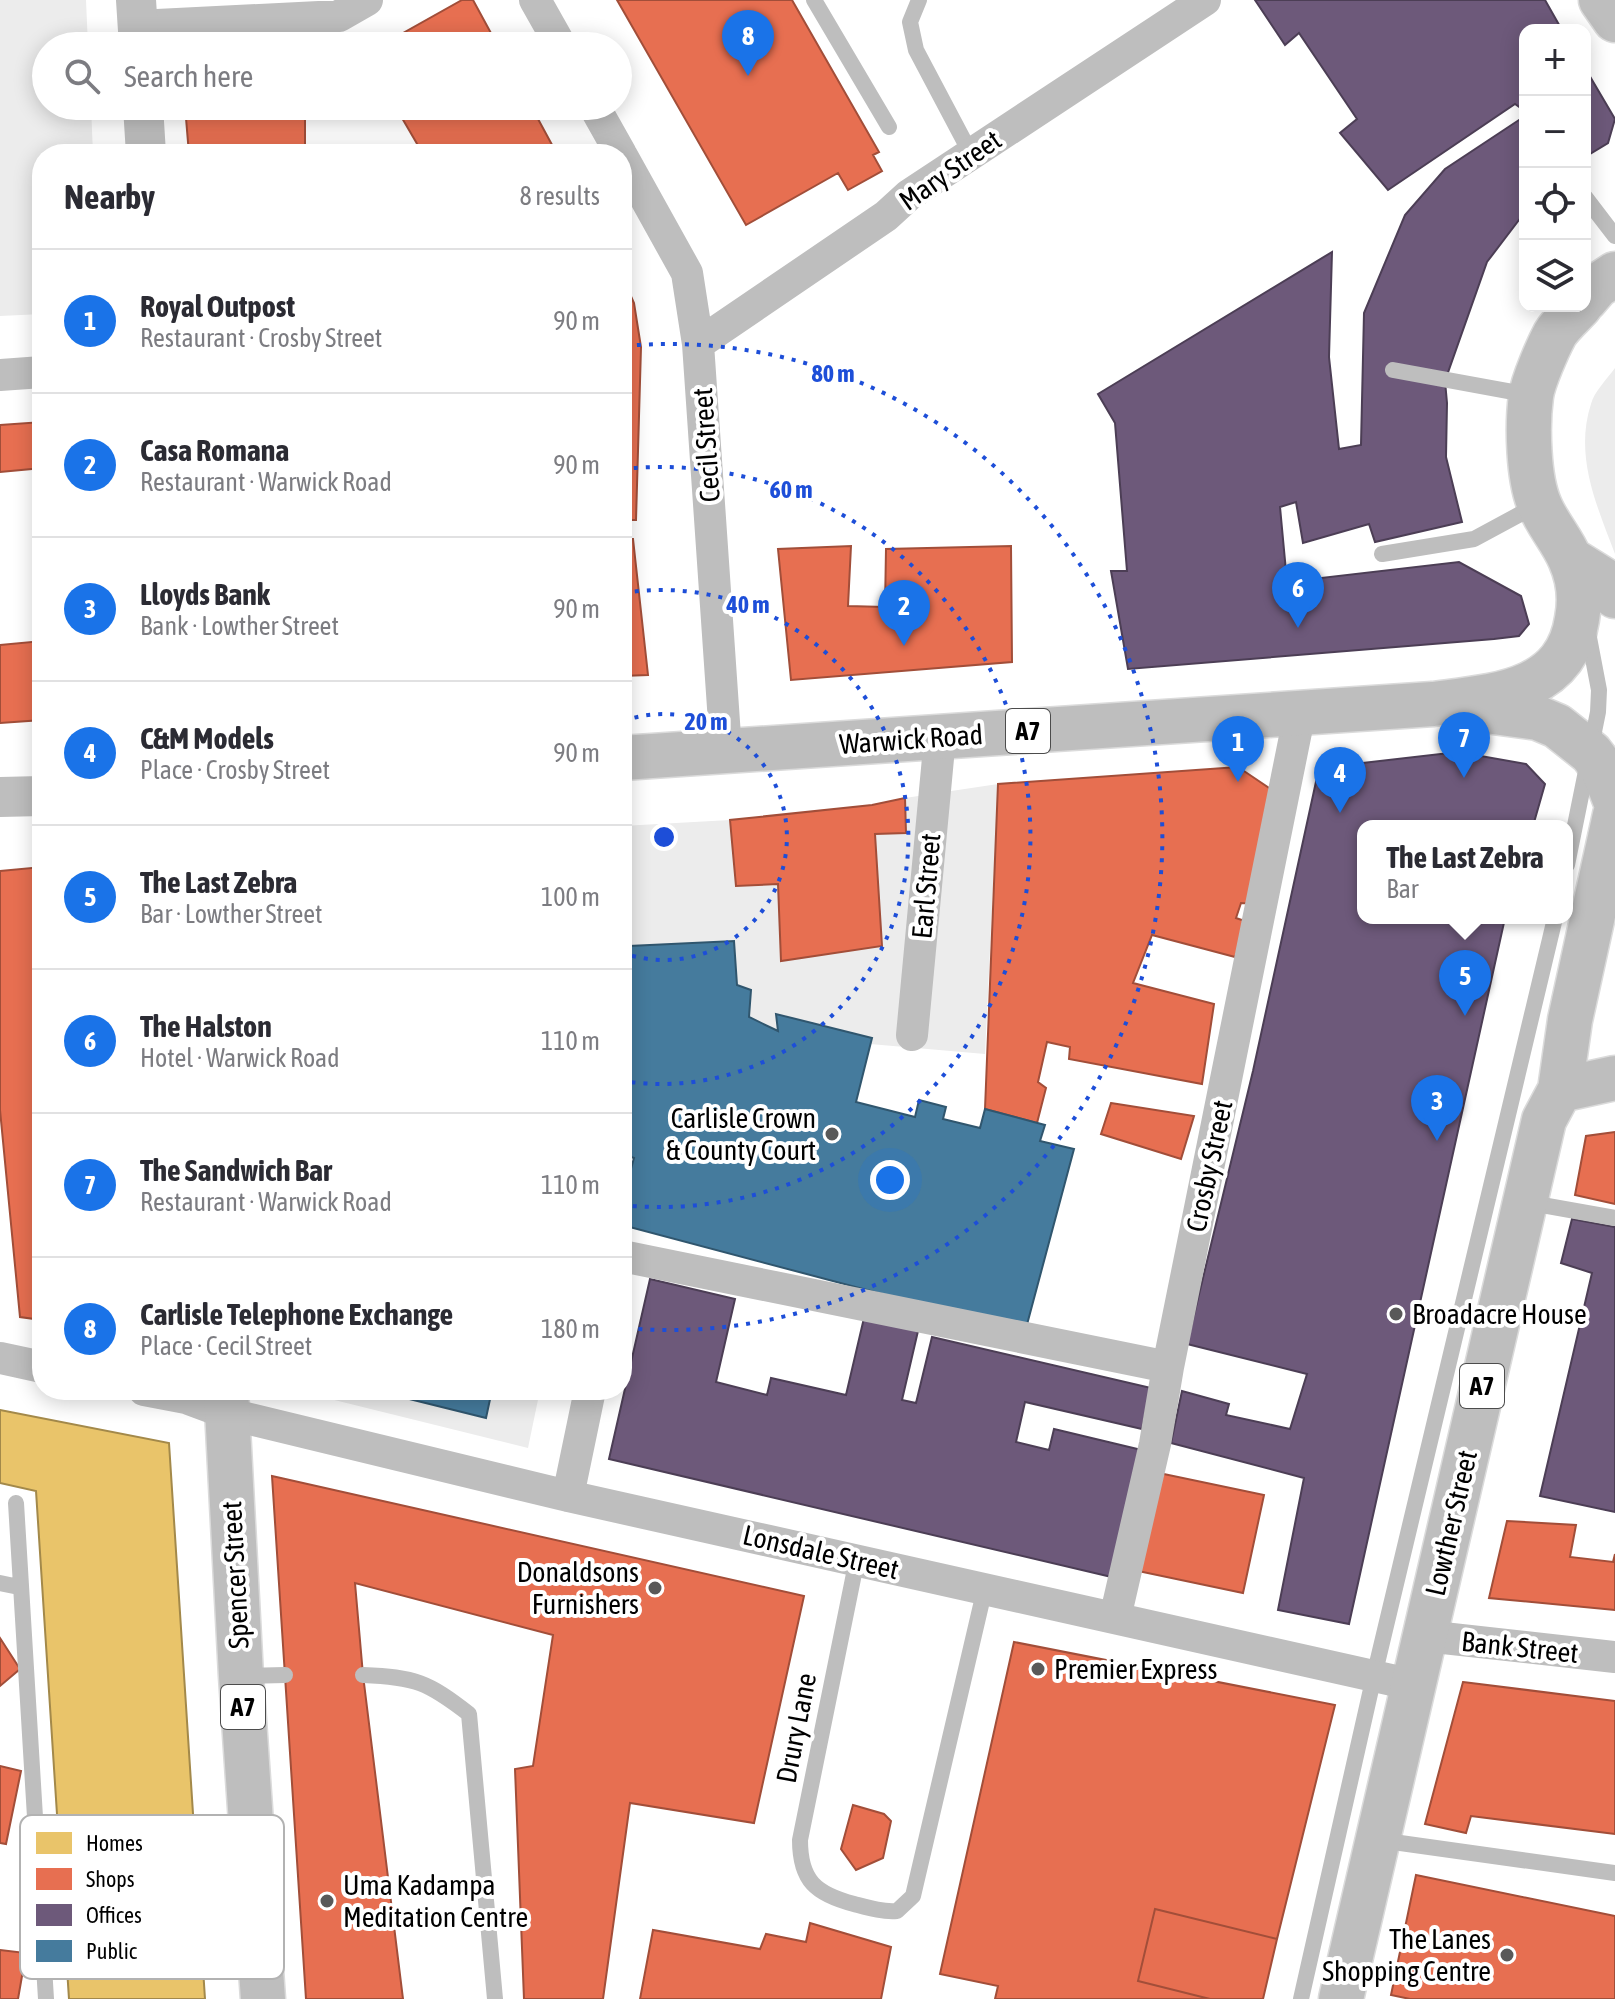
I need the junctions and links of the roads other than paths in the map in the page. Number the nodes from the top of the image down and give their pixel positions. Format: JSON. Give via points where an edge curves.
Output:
{"nodes":[{"id":1,"x":367,"y":0,"type":"edge"},
{"id":2,"x":535,"y":0,"type":"edge"},
{"id":3,"x":814,"y":0,"type":"edge"},
{"id":4,"x":919,"y":0,"type":"edge"},
{"id":5,"x":1205,"y":0,"type":"edge"},
{"id":6,"x":1601,"y":0,"type":"edge"},
{"id":7,"x":1615,"y":20,"type":"edge"},
{"id":8,"x":137,"y":24,"type":"edge"},
{"id":9,"x":553,"y":32,"type":"edge"},
{"id":10,"x":144,"y":120,"type":"edge"},
{"id":11,"x":602,"y":120,"type":"edge"},
{"id":12,"x":889,"y":127,"type":"dead end"},
{"id":13,"x":145,"y":144,"type":"edge"},
{"id":14,"x":616,"y":144,"type":"edge"},
{"id":15,"x":971,"y":154,"type":"junction"},
{"id":16,"x":632,"y":173,"type":"edge"},
{"id":17,"x":1591,"y":205,"type":"edge"},
{"id":18,"x":1615,"y":236,"type":"edge"},
{"id":19,"x":1615,"y":274,"type":"edge"},
{"id":20,"x":1591,"y":293,"type":"edge"},
{"id":21,"x":1575,"y":312,"type":"edge"},
{"id":22,"x":698,"y":344,"type":"junction"},
{"id":23,"x":1393,"y":370,"type":"dead end"},
{"id":24,"x":32,"y":373,"type":"edge"},
{"id":25,"x":0,"y":375,"type":"edge"},
{"id":26,"x":1531,"y":395,"type":"junction"},
{"id":27,"x":1539,"y":504,"type":"junction"},
{"id":28,"x":1382,"y":554,"type":"dead end"},
{"id":29,"x":1589,"y":584,"type":"edge"},
{"id":30,"x":1433,"y":704,"type":"junction"},
{"id":31,"x":1300,"y":712,"type":"junction"},
{"id":32,"x":940,"y":737,"type":"junction"},
{"id":33,"x":726,"y":751,"type":"junction"},
{"id":34,"x":1591,"y":753,"type":"junction"},
{"id":35,"x":632,"y":757,"type":"edge"},
{"id":36,"x":32,"y":796,"type":"edge"},
{"id":37,"x":0,"y":797,"type":"edge"},
{"id":38,"x":1615,"y":800,"type":"edge"},
{"id":39,"x":1615,"y":815,"type":"edge"},
{"id":40,"x":1573,"y":837,"type":"edge"},
{"id":41,"x":1554,"y":924,"type":"edge"},
{"id":42,"x":912,"y":1035,"type":"dead end"},
{"id":43,"x":1615,"y":1078,"type":"edge"},
{"id":44,"x":1560,"y":1090,"type":"junction"},
{"id":45,"x":1524,"y":1202,"type":"junction"},
{"id":46,"x":1615,"y":1218,"type":"edge"},
{"id":47,"x":632,"y":1258,"type":"edge"},
{"id":48,"x":0,"y":1338,"type":"edge"},
{"id":49,"x":0,"y":1358,"type":"edge"},
{"id":50,"x":32,"y":1365,"type":"edge"},
{"id":51,"x":1168,"y":1367,"type":"junction"},
{"id":52,"x":206,"y":1400,"type":"edge"},
{"id":53,"x":588,"y":1400,"type":"edge"},
{"id":54,"x":227,"y":1402,"type":"edge"},
{"id":55,"x":568,"y":1496,"type":"junction"},
{"id":56,"x":16,"y":1503,"type":"dead end"},
{"id":57,"x":857,"y":1559,"type":"junction"},
{"id":58,"x":0,"y":1583,"type":"edge"},
{"id":59,"x":19,"y":1587,"type":"junction"},
{"id":60,"x":985,"y":1588,"type":"junction"},
{"id":61,"x":1115,"y":1618,"type":"junction"},
{"id":62,"x":1425,"y":1636,"type":"junction"},
{"id":63,"x":1615,"y":1657,"type":"edge"},
{"id":64,"x":285,"y":1675,"type":"dead end"},
{"id":65,"x":363,"y":1675,"type":"dead end"},
{"id":66,"x":241,"y":1676,"type":"junction"},
{"id":67,"x":1394,"y":1680,"type":"junction"},
{"id":68,"x":34,"y":1815,"type":"edge"},
{"id":69,"x":250,"y":1815,"type":"edge"},
{"id":70,"x":1377,"y":1839,"type":"junction"},
{"id":71,"x":1615,"y":1873,"type":"edge"},
{"id":72,"x":45,"y":1979,"type":"edge"},
{"id":73,"x":262,"y":1979,"type":"edge"},
{"id":74,"x":1337,"y":1998,"type":"edge"},
{"id":75,"x":46,"y":1999,"type":"edge"},
{"id":76,"x":263,"y":1999,"type":"edge"},
{"id":77,"x":495,"y":1999,"type":"edge"}],
"edges":[{"from":1,"to":8,"type":"street","via":[[339,16]]},
{"from":2,"to":9,"type":"street"},
{"from":3,"to":12,"type":"lane"},
{"from":4,"to":15,"type":"lane","via":[[910,22],[916,50]]},
{"from":5,"to":15,"type":"street","name":"Mary Street"},
{"from":6,"to":7,"type":"main road"},
{"from":10,"to":13,"type":"street"},
{"from":11,"to":14,"type":"street","name":"Cecil Street"},
{"from":15,"to":22,"type":"street","name":"Mary Street"},
{"from":16,"to":22,"type":"street","name":"Cecil Street","via":[[687,273]]},
{"from":17,"to":18,"type":"lane"},
{"from":19,"to":20,"type":"main road"},
{"from":21,"to":26,"type":"main road","via":[[1556,333]]},
{"from":22,"to":33,"type":"street","name":"Cecil Street"},
{"from":23,"to":26,"type":"lane"},
{"from":24,"to":25,"type":"street"},
{"from":26,"to":27,"type":"main road","via":[[1530,456]]},
{"from":27,"to":28,"type":"lane","via":[[1474,539]]},
{"from":27,"to":29,"type":"main road"},
{"from":29,"to":30,"type":"main road","name":"Warwick Road","number":"A7","via":[[1568,649],[1547,675],[1502,695]]},
{"from":29,"to":34,"type":"lane","via":[[1599,690]]},
{"from":30,"to":31,"type":"main road","name":"Warwick Road","number":"A7"},
{"from":30,"to":34,"type":"main road","via":[[1538,718]]},
{"from":31,"to":32,"type":"main road","name":"Warwick Road","number":"A7"},
{"from":31,"to":51,"type":"street","name":"Crosby Street"},
{"from":32,"to":33,"type":"main road","name":"Warwick Road","number":"A7"},
{"from":32,"to":42,"type":"street","name":"Earl Street"},
{"from":33,"to":35,"type":"main road","name":"Warwick Road","number":"A7"},
{"from":34,"to":38,"type":"main road"},
{"from":34,"to":40,"type":"lane"},
{"from":36,"to":37,"type":"street"},
{"from":39,"to":44,"type":"main road","name":"Lowther Street","number":"A7"},
{"from":41,"to":67,"type":"lane"},
{"from":43,"to":44,"type":"main road"},
{"from":44,"to":45,"type":"main road","name":"Lowther Street","number":"A7","via":[[1544,1120]]},
{"from":45,"to":46,"type":"lane"},
{"from":45,"to":62,"type":"main road","name":"Lowther Street","number":"A7"},
{"from":47,"to":51,"type":"street"},
{"from":48,"to":49,"type":"lane"},
{"from":49,"to":50,"type":"street"},
{"from":51,"to":61,"type":"street","name":"Crosby Street"},
{"from":52,"to":54,"type":"street","name":"Lonsdale Street"},
{"from":53,"to":55,"type":"street"},
{"from":54,"to":55,"type":"street","name":"Lonsdale Street"},
{"from":54,"to":66,"type":"main road","name":"Spencer Street","number":"A7"},
{"from":55,"to":57,"type":"street","name":"Lonsdale Street"},
{"from":56,"to":59,"type":"lane"},
{"from":57,"to":60,"type":"street","name":"Lonsdale Street"},
{"from":57,"to":60,"type":"lane","name":"Drury Lane","via":[[800,1860],[807,1878],[828,1897],[884,1911],[897,1911],[913,1896]]},
{"from":58,"to":59,"type":"lane"},
{"from":59,"to":68,"type":"lane"},
{"from":60,"to":61,"type":"street","name":"Lonsdale Street"},
{"from":61,"to":67,"type":"street","name":"Lonsdale Street"},
{"from":62,"to":63,"type":"street","name":"Bank Street"},
{"from":62,"to":67,"type":"main road","name":"Lowther Street","number":"A7"},
{"from":64,"to":66,"type":"lane"},
{"from":65,"to":77,"type":"lane","via":[[406,1677],[441,1692],[469,1714]]},
{"from":66,"to":69,"type":"main road","name":"Spencer Street","number":"A7"},
{"from":67,"to":70,"type":"main road","name":"Lowther Street","number":"A7"},
{"from":67,"to":74,"type":"lane"},
{"from":70,"to":71,"type":"lane"},
{"from":70,"to":74,"type":"main road","name":"Lowther Street","number":"A7"},
{"from":72,"to":75,"type":"lane"},
{"from":73,"to":76,"type":"main road","name":"Spencer Street","number":"A7"}]}
